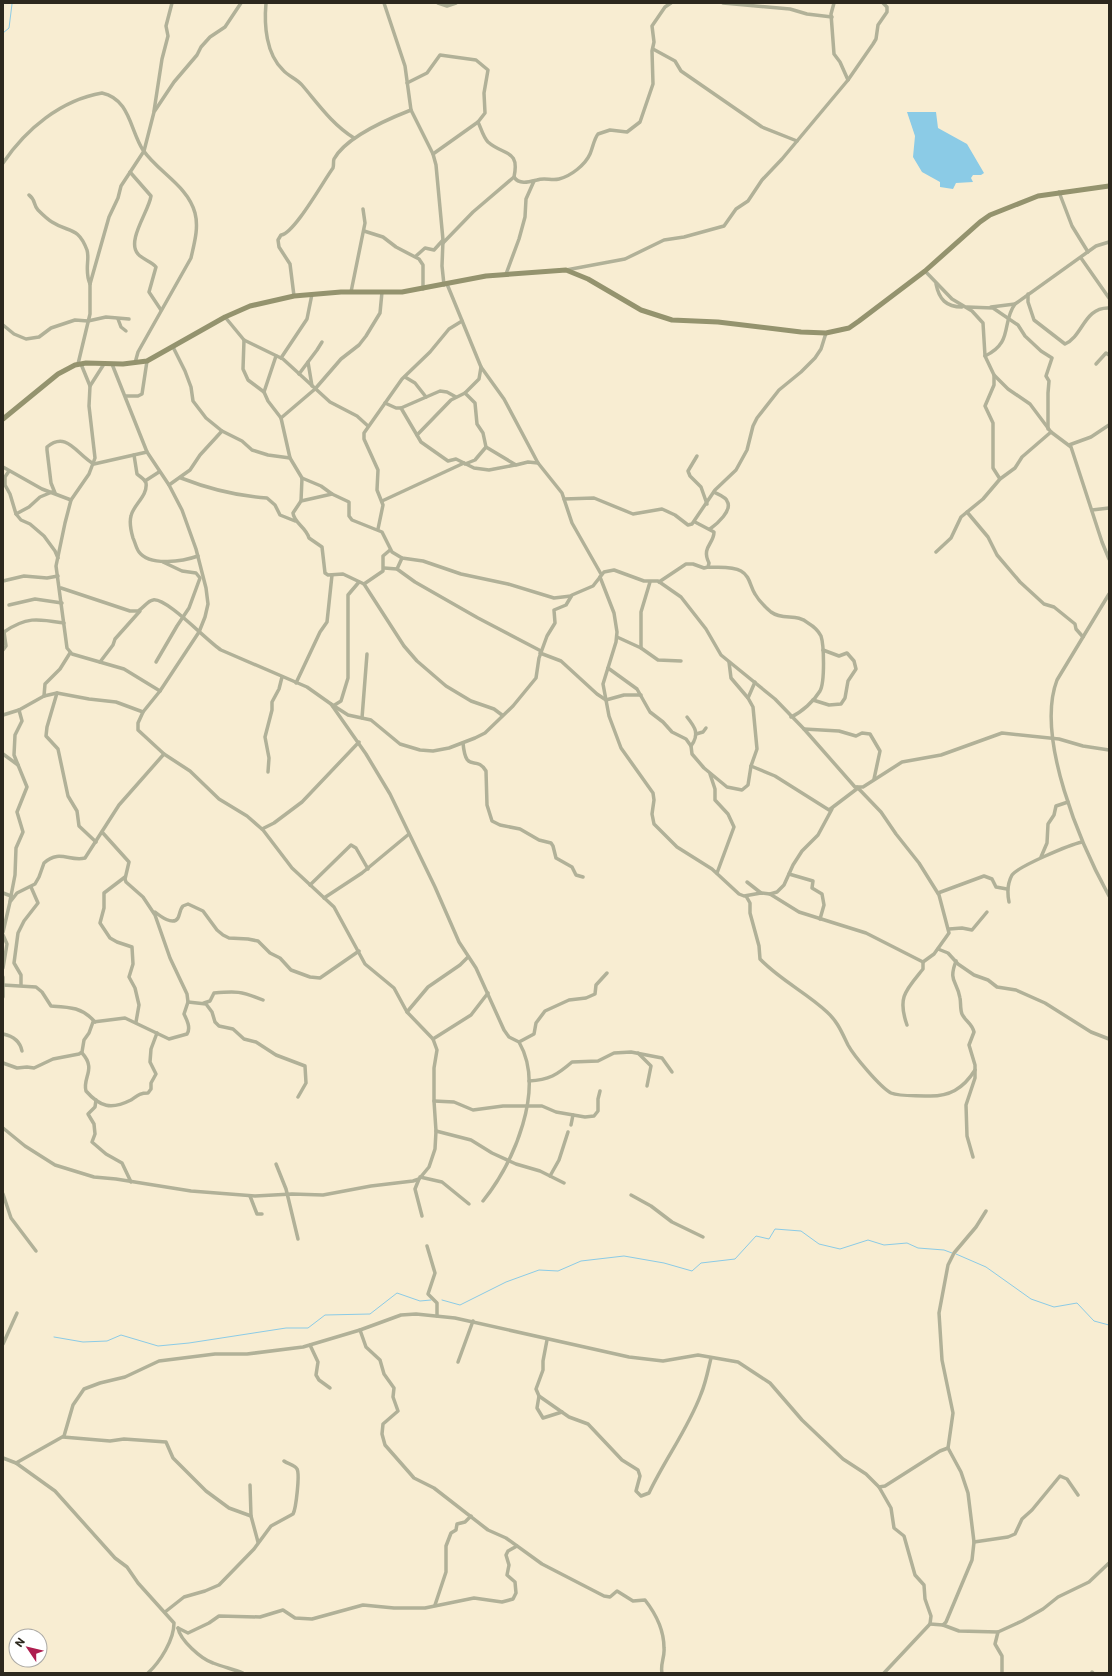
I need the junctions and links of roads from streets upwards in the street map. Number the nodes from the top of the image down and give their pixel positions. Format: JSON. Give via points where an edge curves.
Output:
{"nodes":[{"id":1,"x":172,"y":3,"type":"edge"},
{"id":2,"x":241,"y":3,"type":"edge"},
{"id":3,"x":266,"y":3,"type":"edge"},
{"id":4,"x":384,"y":3,"type":"edge"},
{"id":5,"x":438,"y":3,"type":"edge"},
{"id":6,"x":456,"y":3,"type":"edge"},
{"id":7,"x":671,"y":3,"type":"edge"},
{"id":8,"x":723,"y":3,"type":"edge"},
{"id":9,"x":834,"y":3,"type":"edge"},
{"id":10,"x":883,"y":3,"type":"edge"},
{"id":11,"x":832,"y":17,"type":"junction"},
{"id":12,"x":653,"y":49,"type":"junction"},
{"id":13,"x":848,"y":80,"type":"junction"},
{"id":14,"x":407,"y":83,"type":"junction"},
{"id":15,"x":411,"y":110,"type":"junction"},
{"id":16,"x":154,"y":112,"type":"junction"},
{"id":17,"x":478,"y":122,"type":"junction"},
{"id":18,"x":354,"y":138,"type":"junction"},
{"id":19,"x":797,"y":141,"type":"junction"},
{"id":20,"x":144,"y":151,"type":"junction"},
{"id":21,"x":433,"y":154,"type":"junction"},
{"id":22,"x":3,"y":163,"type":"edge"},
{"id":23,"x":130,"y":172,"type":"junction"},
{"id":24,"x":514,"y":177,"type":"junction"},
{"id":25,"x":534,"y":180,"type":"junction"},
{"id":26,"x":1109,"y":186,"type":"edge"},
{"id":27,"x":1059,"y":192,"type":"junction"},
{"id":28,"x":29,"y":195,"type":"dead end"},
{"id":29,"x":363,"y":209,"type":"dead end"},
{"id":30,"x":364,"y":231,"type":"junction"},
{"id":31,"x":443,"y":241,"type":"junction"},
{"id":32,"x":1109,"y":242,"type":"edge"},
{"id":33,"x":1088,"y":252,"type":"junction"},
{"id":34,"x":416,"y":256,"type":"junction"},
{"id":35,"x":1080,"y":258,"type":"junction"},
{"id":36,"x":566,"y":270,"type":"junction"},
{"id":37,"x":925,"y":271,"type":"junction"},
{"id":38,"x":506,"y":274,"type":"junction"},
{"id":39,"x":936,"y":283,"type":"junction"},
{"id":40,"x":90,"y":284,"type":"junction"},
{"id":41,"x":446,"y":285,"type":"junction"},
{"id":42,"x":423,"y":289,"type":"junction"},
{"id":43,"x":351,"y":292,"type":"junction"},
{"id":44,"x":382,"y":292,"type":"junction"},
{"id":45,"x":312,"y":294,"type":"junction"},
{"id":46,"x":1028,"y":294,"type":"junction"},
{"id":47,"x":294,"y":296,"type":"junction"},
{"id":48,"x":1109,"y":298,"type":"edge"},
{"id":49,"x":1015,"y":304,"type":"junction"},
{"id":50,"x":965,"y":307,"type":"junction"},
{"id":51,"x":991,"y":307,"type":"junction"},
{"id":52,"x":1109,"y":308,"type":"edge"},
{"id":53,"x":161,"y":310,"type":"junction"},
{"id":54,"x":225,"y":317,"type":"junction"},
{"id":55,"x":118,"y":319,"type":"junction"},
{"id":56,"x":129,"y":319,"type":"dead end"},
{"id":57,"x":1009,"y":319,"type":"junction"},
{"id":58,"x":88,"y":321,"type":"junction"},
{"id":59,"x":462,"y":321,"type":"junction"},
{"id":60,"x":3,"y":325,"type":"edge"},
{"id":61,"x":126,"y":331,"type":"dead end"},
{"id":62,"x":826,"y":333,"type":"junction"},
{"id":63,"x":244,"y":340,"type":"junction"},
{"id":64,"x":322,"y":342,"type":"dead end"},
{"id":65,"x":172,"y":347,"type":"junction"},
{"id":66,"x":1109,"y":355,"type":"edge"},
{"id":67,"x":276,"y":356,"type":"junction"},
{"id":68,"x":985,"y":356,"type":"junction"},
{"id":69,"x":281,"y":358,"type":"junction"},
{"id":70,"x":146,"y":361,"type":"junction"},
{"id":71,"x":308,"y":362,"type":"junction"},
{"id":72,"x":135,"y":363,"type":"junction"},
{"id":73,"x":79,"y":364,"type":"junction"},
{"id":74,"x":104,"y":364,"type":"junction"},
{"id":75,"x":112,"y":364,"type":"junction"},
{"id":76,"x":1096,"y":364,"type":"dead end"},
{"id":77,"x":481,"y":367,"type":"junction"},
{"id":78,"x":299,"y":374,"type":"junction"},
{"id":79,"x":994,"y":375,"type":"junction"},
{"id":80,"x":405,"y":377,"type":"junction"},
{"id":81,"x":90,"y":386,"type":"junction"},
{"id":82,"x":314,"y":388,"type":"junction"},
{"id":83,"x":264,"y":392,"type":"junction"},
{"id":84,"x":465,"y":393,"type":"junction"},
{"id":85,"x":126,"y":396,"type":"junction"},
{"id":86,"x":426,"y":397,"type":"junction"},
{"id":87,"x":456,"y":397,"type":"junction"},
{"id":88,"x":386,"y":403,"type":"junction"},
{"id":89,"x":401,"y":408,"type":"junction"},
{"id":90,"x":281,"y":418,"type":"junction"},
{"id":91,"x":3,"y":419,"type":"edge"},
{"id":92,"x":1109,"y":425,"type":"edge"},
{"id":93,"x":368,"y":426,"type":"junction"},
{"id":94,"x":1050,"y":430,"type":"junction"},
{"id":95,"x":222,"y":431,"type":"junction"},
{"id":96,"x":417,"y":436,"type":"junction"},
{"id":97,"x":1069,"y":445,"type":"junction"},
{"id":98,"x":486,"y":447,"type":"junction"},
{"id":99,"x":147,"y":452,"type":"junction"},
{"id":100,"x":134,"y":455,"type":"junction"},
{"id":101,"x":697,"y":456,"type":"dead end"},
{"id":102,"x":290,"y":458,"type":"junction"},
{"id":103,"x":538,"y":463,"type":"junction"},
{"id":104,"x":94,"y":464,"type":"junction"},
{"id":105,"x":465,"y":464,"type":"junction"},
{"id":106,"x":516,"y":465,"type":"junction"},
{"id":107,"x":3,"y":467,"type":"edge"},
{"id":108,"x":9,"y":471,"type":"junction"},
{"id":109,"x":159,"y":472,"type":"junction"},
{"id":110,"x":181,"y":478,"type":"junction"},
{"id":111,"x":302,"y":478,"type":"junction"},
{"id":112,"x":1000,"y":479,"type":"junction"},
{"id":113,"x":145,"y":481,"type":"junction"},
{"id":114,"x":169,"y":485,"type":"junction"},
{"id":115,"x":714,"y":492,"type":"junction"},
{"id":116,"x":54,"y":493,"type":"junction"},
{"id":117,"x":332,"y":494,"type":"junction"},
{"id":118,"x":564,"y":499,"type":"junction"},
{"id":119,"x":71,"y":500,"type":"junction"},
{"id":120,"x":301,"y":501,"type":"junction"},
{"id":121,"x":382,"y":501,"type":"junction"},
{"id":122,"x":707,"y":504,"type":"junction"},
{"id":123,"x":1109,"y":508,"type":"edge"},
{"id":124,"x":1092,"y":510,"type":"junction"},
{"id":125,"x":967,"y":512,"type":"junction"},
{"id":126,"x":16,"y":514,"type":"junction"},
{"id":127,"x":298,"y":522,"type":"junction"},
{"id":128,"x":695,"y":522,"type":"junction"},
{"id":129,"x":378,"y":529,"type":"junction"},
{"id":130,"x":710,"y":529,"type":"junction"},
{"id":131,"x":390,"y":550,"type":"junction"},
{"id":132,"x":936,"y":552,"type":"dead end"},
{"id":133,"x":198,"y":556,"type":"junction"},
{"id":134,"x":58,"y":558,"type":"junction"},
{"id":135,"x":402,"y":558,"type":"junction"},
{"id":136,"x":1109,"y":558,"type":"edge"},
{"id":137,"x":162,"y":562,"type":"junction"},
{"id":138,"x":708,"y":567,"type":"junction"},
{"id":139,"x":384,"y":568,"type":"junction"},
{"id":140,"x":397,"y":569,"type":"junction"},
{"id":141,"x":332,"y":575,"type":"junction"},
{"id":142,"x":600,"y":575,"type":"junction"},
{"id":143,"x":58,"y":576,"type":"junction"},
{"id":144,"x":3,"y":581,"type":"edge"},
{"id":145,"x":359,"y":582,"type":"junction"},
{"id":146,"x":650,"y":582,"type":"junction"},
{"id":147,"x":659,"y":582,"type":"junction"},
{"id":148,"x":364,"y":584,"type":"junction"},
{"id":149,"x":61,"y":588,"type":"junction"},
{"id":150,"x":1109,"y":594,"type":"edge"},
{"id":151,"x":571,"y":596,"type":"junction"},
{"id":152,"x":62,"y":604,"type":"junction"},
{"id":153,"x":9,"y":605,"type":"dead end"},
{"id":154,"x":140,"y":610,"type":"junction"},
{"id":155,"x":182,"y":617,"type":"junction"},
{"id":156,"x":64,"y":623,"type":"junction"},
{"id":157,"x":199,"y":632,"type":"junction"},
{"id":158,"x":617,"y":637,"type":"junction"},
{"id":159,"x":1083,"y":637,"type":"junction"},
{"id":160,"x":641,"y":648,"type":"junction"},
{"id":161,"x":3,"y":650,"type":"edge"},
{"id":162,"x":823,"y":650,"type":"junction"},
{"id":163,"x":541,"y":652,"type":"junction"},
{"id":164,"x":70,"y":653,"type":"junction"},
{"id":165,"x":368,"y":654,"type":"dead end"},
{"id":166,"x":681,"y":661,"type":"dead end"},
{"id":167,"x":100,"y":662,"type":"junction"},
{"id":168,"x":156,"y":662,"type":"dead end"},
{"id":169,"x":729,"y":662,"type":"junction"},
{"id":170,"x":608,"y":668,"type":"junction"},
{"id":171,"x":282,"y":677,"type":"junction"},
{"id":172,"x":755,"y":682,"type":"junction"},
{"id":173,"x":296,"y":683,"type":"junction"},
{"id":174,"x":160,"y":691,"type":"junction"},
{"id":175,"x":57,"y":693,"type":"junction"},
{"id":176,"x":641,"y":695,"type":"junction"},
{"id":177,"x":44,"y":696,"type":"junction"},
{"id":178,"x":748,"y":698,"type":"junction"},
{"id":179,"x":606,"y":700,"type":"junction"},
{"id":180,"x":812,"y":700,"type":"junction"},
{"id":181,"x":332,"y":705,"type":"junction"},
{"id":182,"x":19,"y":710,"type":"junction"},
{"id":183,"x":143,"y":712,"type":"junction"},
{"id":184,"x":3,"y":715,"type":"edge"},
{"id":185,"x":502,"y":715,"type":"junction"},
{"id":186,"x":687,"y":716,"type":"dead end"},
{"id":187,"x":791,"y":716,"type":"junction"},
{"id":188,"x":362,"y":718,"type":"junction"},
{"id":189,"x":706,"y":728,"type":"dead end"},
{"id":190,"x":804,"y":729,"type":"junction"},
{"id":191,"x":696,"y":734,"type":"junction"},
{"id":192,"x":1054,"y":738,"type":"junction"},
{"id":193,"x":358,"y":742,"type":"junction"},
{"id":194,"x":463,"y":743,"type":"junction"},
{"id":195,"x":692,"y":746,"type":"junction"},
{"id":196,"x":1109,"y":750,"type":"edge"},
{"id":197,"x":3,"y":754,"type":"edge"},
{"id":198,"x":164,"y":754,"type":"junction"},
{"id":199,"x":18,"y":766,"type":"junction"},
{"id":200,"x":752,"y":766,"type":"junction"},
{"id":201,"x":268,"y":772,"type":"dead end"},
{"id":202,"x":710,"y":773,"type":"junction"},
{"id":203,"x":874,"y":779,"type":"junction"},
{"id":204,"x":858,"y":788,"type":"junction"},
{"id":205,"x":1068,"y":802,"type":"junction"},
{"id":206,"x":832,"y":809,"type":"junction"},
{"id":207,"x":262,"y":829,"type":"junction"},
{"id":208,"x":102,"y":832,"type":"junction"},
{"id":209,"x":409,"y":834,"type":"junction"},
{"id":210,"x":96,"y":842,"type":"junction"},
{"id":211,"x":1082,"y":842,"type":"junction"},
{"id":212,"x":1041,"y":857,"type":"junction"},
{"id":213,"x":368,"y":869,"type":"junction"},
{"id":214,"x":717,"y":873,"type":"junction"},
{"id":215,"x":789,"y":874,"type":"junction"},
{"id":216,"x":125,"y":877,"type":"junction"},
{"id":217,"x":583,"y":877,"type":"dead end"},
{"id":218,"x":747,"y":882,"type":"dead end"},
{"id":219,"x":310,"y":884,"type":"junction"},
{"id":220,"x":31,"y":887,"type":"junction"},
{"id":221,"x":1007,"y":889,"type":"junction"},
{"id":222,"x":938,"y":892,"type":"junction"},
{"id":223,"x":3,"y":893,"type":"edge"},
{"id":224,"x":761,"y":893,"type":"junction"},
{"id":225,"x":770,"y":894,"type":"junction"},
{"id":226,"x":11,"y":896,"type":"junction"},
{"id":227,"x":746,"y":896,"type":"junction"},
{"id":228,"x":1109,"y":896,"type":"edge"},
{"id":229,"x":324,"y":898,"type":"junction"},
{"id":230,"x":10,"y":902,"type":"junction"},
{"id":231,"x":1009,"y":902,"type":"dead end"},
{"id":232,"x":154,"y":912,"type":"junction"},
{"id":233,"x":987,"y":912,"type":"dead end"},
{"id":234,"x":820,"y":919,"type":"junction"},
{"id":235,"x":949,"y":929,"type":"junction"},
{"id":236,"x":3,"y":932,"type":"edge"},
{"id":237,"x":3,"y":935,"type":"edge"},
{"id":238,"x":938,"y":949,"type":"junction"},
{"id":239,"x":359,"y":951,"type":"junction"},
{"id":240,"x":468,"y":957,"type":"junction"},
{"id":241,"x":956,"y":961,"type":"junction"},
{"id":242,"x":924,"y":962,"type":"junction"},
{"id":243,"x":3,"y":968,"type":"edge"},
{"id":244,"x":607,"y":973,"type":"dead end"},
{"id":245,"x":3,"y":977,"type":"edge"},
{"id":246,"x":3,"y":985,"type":"edge"},
{"id":247,"x":21,"y":985,"type":"junction"},
{"id":248,"x":488,"y":993,"type":"junction"},
{"id":249,"x":3,"y":997,"type":"edge"},
{"id":250,"x":263,"y":1000,"type":"dead end"},
{"id":251,"x":188,"y":1002,"type":"junction"},
{"id":252,"x":204,"y":1003,"type":"junction"},
{"id":253,"x":407,"y":1012,"type":"junction"},
{"id":254,"x":95,"y":1022,"type":"junction"},
{"id":255,"x":136,"y":1022,"type":"junction"},
{"id":256,"x":908,"y":1025,"type":"dead end"},
{"id":257,"x":157,"y":1033,"type":"junction"},
{"id":258,"x":3,"y":1034,"type":"edge"},
{"id":259,"x":433,"y":1039,"type":"junction"},
{"id":260,"x":1109,"y":1039,"type":"edge"},
{"id":261,"x":519,"y":1042,"type":"junction"},
{"id":262,"x":22,"y":1051,"type":"dead end"},
{"id":263,"x":637,"y":1052,"type":"junction"},
{"id":264,"x":82,"y":1053,"type":"junction"},
{"id":265,"x":3,"y":1063,"type":"edge"},
{"id":266,"x":975,"y":1070,"type":"junction"},
{"id":267,"x":672,"y":1072,"type":"dead end"},
{"id":268,"x":529,"y":1081,"type":"junction"},
{"id":269,"x":648,"y":1086,"type":"dead end"},
{"id":270,"x":600,"y":1091,"type":"dead end"},
{"id":271,"x":298,"y":1097,"type":"dead end"},
{"id":272,"x":96,"y":1100,"type":"junction"},
{"id":273,"x":434,"y":1101,"type":"junction"},
{"id":274,"x":527,"y":1105,"type":"junction"},
{"id":275,"x":573,"y":1115,"type":"junction"},
{"id":276,"x":571,"y":1125,"type":"dead end"},
{"id":277,"x":3,"y":1128,"type":"edge"},
{"id":278,"x":436,"y":1131,"type":"junction"},
{"id":279,"x":568,"y":1132,"type":"dead end"},
{"id":280,"x":973,"y":1157,"type":"dead end"},
{"id":281,"x":510,"y":1161,"type":"junction"},
{"id":282,"x":276,"y":1164,"type":"dead end"},
{"id":283,"x":550,"y":1176,"type":"junction"},
{"id":284,"x":420,"y":1178,"type":"junction"},
{"id":285,"x":131,"y":1182,"type":"junction"},
{"id":286,"x":564,"y":1183,"type":"dead end"},
{"id":287,"x":3,"y":1194,"type":"edge"},
{"id":288,"x":287,"y":1194,"type":"junction"},
{"id":289,"x":630,"y":1195,"type":"dead end"},
{"id":290,"x":250,"y":1196,"type":"junction"},
{"id":291,"x":483,"y":1201,"type":"dead end"},
{"id":292,"x":469,"y":1204,"type":"dead end"},
{"id":293,"x":986,"y":1211,"type":"dead end"},
{"id":294,"x":262,"y":1214,"type":"dead end"},
{"id":295,"x":422,"y":1216,"type":"dead end"},
{"id":296,"x":703,"y":1237,"type":"dead end"},
{"id":297,"x":298,"y":1238,"type":"dead end"},
{"id":298,"x":427,"y":1246,"type":"dead end"},
{"id":299,"x":36,"y":1251,"type":"dead end"},
{"id":300,"x":17,"y":1313,"type":"dead end"},
{"id":301,"x":437,"y":1316,"type":"junction"},
{"id":302,"x":473,"y":1321,"type":"junction"},
{"id":303,"x":360,"y":1330,"type":"junction"},
{"id":304,"x":547,"y":1340,"type":"junction"},
{"id":305,"x":3,"y":1344,"type":"edge"},
{"id":306,"x":310,"y":1345,"type":"junction"},
{"id":307,"x":711,"y":1358,"type":"junction"},
{"id":308,"x":458,"y":1362,"type":"dead end"},
{"id":309,"x":330,"y":1388,"type":"dead end"},
{"id":310,"x":539,"y":1396,"type":"junction"},
{"id":311,"x":562,"y":1412,"type":"junction"},
{"id":312,"x":63,"y":1437,"type":"junction"},
{"id":313,"x":948,"y":1448,"type":"junction"},
{"id":314,"x":3,"y":1458,"type":"edge"},
{"id":315,"x":284,"y":1461,"type":"dead end"},
{"id":316,"x":16,"y":1464,"type":"junction"},
{"id":317,"x":250,"y":1485,"type":"dead end"},
{"id":318,"x":879,"y":1487,"type":"junction"},
{"id":319,"x":1078,"y":1495,"type":"dead end"},
{"id":320,"x":251,"y":1516,"type":"junction"},
{"id":321,"x":471,"y":1516,"type":"junction"},
{"id":322,"x":258,"y":1542,"type":"junction"},
{"id":323,"x":974,"y":1542,"type":"junction"},
{"id":324,"x":517,"y":1546,"type":"junction"},
{"id":325,"x":1109,"y":1563,"type":"edge"},
{"id":326,"x":435,"y":1605,"type":"junction"},
{"id":327,"x":165,"y":1612,"type":"junction"},
{"id":328,"x":174,"y":1623,"type":"junction"},
{"id":329,"x":930,"y":1624,"type":"junction"},
{"id":330,"x":943,"y":1625,"type":"junction"},
{"id":331,"x":178,"y":1628,"type":"junction"},
{"id":332,"x":998,"y":1632,"type":"junction"},
{"id":333,"x":188,"y":1633,"type":"junction"},
{"id":334,"x":182,"y":1637,"type":"junction"},
{"id":335,"x":148,"y":1673,"type":"edge"},
{"id":336,"x":243,"y":1673,"type":"edge"},
{"id":337,"x":662,"y":1673,"type":"edge"},
{"id":338,"x":884,"y":1673,"type":"edge"},
{"id":339,"x":1002,"y":1673,"type":"edge"}],
"edges":[{"from":1,"to":16,"type":"street","via":[[166,26],[168,36]]},
{"from":2,"to":16,"type":"street","via":[[225,27],[200,47],[197,55],[174,82]]},
{"from":3,"to":18,"type":"street","via":[[265,24],[270,48],[280,68],[302,85],[338,127]]},
{"from":4,"to":14,"type":"street","via":[[405,66]]},
{"from":5,"to":6,"type":"street","via":[[447,6]]},
{"from":7,"to":12,"type":"street","via":[[652,26]]},
{"from":8,"to":11,"type":"street","via":[[790,9]]},
{"from":9,"to":11,"type":"street"},
{"from":10,"to":13,"type":"street","via":[[887,7],[887,12],[878,25],[875,41]]},
{"from":11,"to":13,"type":"street","via":[[834,55]]},
{"from":12,"to":19,"type":"street","via":[[675,61],[681,71],[762,127]]},
{"from":12,"to":25,"type":"street","via":[[653,84],[637,125],[624,133],[614,130],[598,134],[585,162],[563,178]]},
{"from":13,"to":19,"type":"street"},
{"from":14,"to":15,"type":"street"},
{"from":14,"to":17,"type":"street","via":[[427,73],[440,55],[476,60],[489,72],[484,93],[484,114]]},
{"from":15,"to":18,"type":"street","via":[[375,125]]},
{"from":15,"to":21,"type":"street"},
{"from":16,"to":20,"type":"street"},
{"from":17,"to":21,"type":"street"},
{"from":17,"to":24,"type":"street","via":[[489,143],[513,157],[517,166]]},
{"from":18,"to":47,"type":"street","via":[[334,159],[332,168],[300,219],[278,240],[279,247],[290,264]]},
{"from":19,"to":36,"type":"street","via":[[723,227],[664,240],[625,259]]},
{"from":20,"to":22,"type":"street","via":[[133,132],[125,109],[116,100],[102,93],[75,100],[52,113],[16,144]]},
{"from":20,"to":23,"type":"street"},
{"from":20,"to":53,"type":"street","via":[[184,193],[195,212],[195,243],[191,258]]},
{"from":21,"to":31,"type":"street"},
{"from":23,"to":40,"type":"street","via":[[110,212]]},
{"from":23,"to":53,"type":"street","via":[[151,196],[135,243],[138,255],[156,267],[149,292]]},
{"from":24,"to":25,"type":"street","via":[[521,182]]},
{"from":24,"to":31,"type":"street"},
{"from":25,"to":38,"type":"street","via":[[526,199],[525,217],[519,239]]},
{"from":26,"to":27,"type":"street"},
{"from":27,"to":33,"type":"street","via":[[1072,226]]},
{"from":27,"to":37,"type":"street","via":[[1030,198],[986,218]]},
{"from":28,"to":40,"type":"street","via":[[34,199],[37,208],[51,221],[71,229],[78,235],[87,252],[86,272]]},
{"from":29,"to":30,"type":"street"},
{"from":30,"to":34,"type":"street","via":[[383,237],[396,248]]},
{"from":30,"to":43,"type":"street"},
{"from":31,"to":34,"type":"street","via":[[434,250],[426,248]]},
{"from":31,"to":41,"type":"street","via":[[442,266]]},
{"from":32,"to":33,"type":"street","via":[[1098,245]]},
{"from":33,"to":35,"type":"street"},
{"from":34,"to":42,"type":"street","via":[[423,265]]},
{"from":35,"to":46,"type":"street"},
{"from":35,"to":48,"type":"street"},
{"from":36,"to":38,"type":"street"},
{"from":36,"to":62,"type":"street","via":[[588,279],[641,310],[672,320]]},
{"from":37,"to":39,"type":"street"},
{"from":37,"to":62,"type":"street","via":[[852,326]]},
{"from":38,"to":41,"type":"street"},
{"from":39,"to":50,"type":"street","via":[[958,304]]},
{"from":39,"to":50,"type":"street","via":[[940,297],[947,304]]},
{"from":40,"to":58,"type":"street"},
{"from":41,"to":42,"type":"street"},
{"from":41,"to":59,"type":"street"},
{"from":42,"to":44,"type":"street"},
{"from":43,"to":44,"type":"street"},
{"from":43,"to":45,"type":"street"},
{"from":44,"to":82,"type":"street","via":[[380,313],[373,326],[359,345],[341,359]]},
{"from":45,"to":47,"type":"street"},
{"from":45,"to":69,"type":"street","via":[[306,319]]},
{"from":46,"to":49,"type":"street"},
{"from":46,"to":52,"type":"street","via":[[1034,320],[1065,344],[1072,339],[1089,316]]},
{"from":47,"to":54,"type":"street","via":[[250,306]]},
{"from":49,"to":51,"type":"street"},
{"from":49,"to":57,"type":"street"},
{"from":50,"to":51,"type":"street"},
{"from":50,"to":68,"type":"street","via":[[983,323]]},
{"from":51,"to":57,"type":"street"},
{"from":53,"to":72,"type":"street","via":[[138,352]]},
{"from":54,"to":63,"type":"street"},
{"from":54,"to":65,"type":"street"},
{"from":55,"to":56,"type":"street"},
{"from":55,"to":58,"type":"street","via":[[102,317]]},
{"from":55,"to":61,"type":"street"},
{"from":57,"to":68,"type":"street","via":[[998,348]]},
{"from":57,"to":94,"type":"street","via":[[1019,326],[1023,334],[1038,349],[1053,359],[1046,376],[1050,383]]},
{"from":58,"to":60,"type":"street","via":[[75,320],[52,328],[36,338],[26,339]]},
{"from":58,"to":73,"type":"street"},
{"from":59,"to":77,"type":"street"},
{"from":59,"to":80,"type":"street","via":[[449,329]]},
{"from":62,"to":115,"type":"street","via":[[815,358],[778,390],[757,418],[747,450],[736,470]]},
{"from":63,"to":67,"type":"street"},
{"from":63,"to":83,"type":"street","via":[[243,369],[248,380]]},
{"from":64,"to":71,"type":"street"},
{"from":65,"to":70,"type":"street"},
{"from":65,"to":95,"type":"street","via":[[185,371],[193,401],[206,418]]},
{"from":66,"to":76,"type":"street","via":[[1106,353]]},
{"from":67,"to":69,"type":"street"},
{"from":67,"to":83,"type":"street"},
{"from":68,"to":79,"type":"street"},
{"from":69,"to":78,"type":"street"},
{"from":70,"to":72,"type":"street"},
{"from":70,"to":85,"type":"street","via":[[142,394]]},
{"from":71,"to":78,"type":"street"},
{"from":71,"to":82,"type":"street"},
{"from":72,"to":75,"type":"street"},
{"from":73,"to":74,"type":"street"},
{"from":73,"to":81,"type":"street"},
{"from":73,"to":91,"type":"street","via":[[58,374]]},
{"from":74,"to":75,"type":"street"},
{"from":74,"to":81,"type":"street"},
{"from":75,"to":85,"type":"street"},
{"from":77,"to":84,"type":"street","via":[[479,379]]},
{"from":77,"to":103,"type":"street","via":[[504,399]]},
{"from":78,"to":82,"type":"street"},
{"from":79,"to":94,"type":"street","via":[[1008,389],[1030,404]]},
{"from":79,"to":112,"type":"street","via":[[994,386],[985,406],[994,423],[993,468]]},
{"from":80,"to":86,"type":"street"},
{"from":80,"to":88,"type":"street"},
{"from":81,"to":104,"type":"street","via":[[88,406],[95,454]]},
{"from":82,"to":90,"type":"street"},
{"from":82,"to":93,"type":"street","via":[[335,406],[357,416]]},
{"from":83,"to":90,"type":"street"},
{"from":84,"to":87,"type":"street"},
{"from":84,"to":98,"type":"street","via":[[475,403],[477,424],[483,433]]},
{"from":85,"to":99,"type":"street"},
{"from":86,"to":87,"type":"street","via":[[440,390]]},
{"from":86,"to":89,"type":"street"},
{"from":87,"to":96,"type":"street"},
{"from":88,"to":89,"type":"street"},
{"from":88,"to":93,"type":"street"},
{"from":89,"to":96,"type":"street"},
{"from":90,"to":102,"type":"street"},
{"from":92,"to":97,"type":"street","via":[[1091,437]]},
{"from":93,"to":121,"type":"street","via":[[363,435],[378,470],[377,490]]},
{"from":94,"to":97,"type":"street"},
{"from":94,"to":112,"type":"street","via":[[1022,457],[1015,468]]},
{"from":95,"to":102,"type":"street","via":[[242,441],[254,451]]},
{"from":95,"to":110,"type":"street"},
{"from":96,"to":105,"type":"street","via":[[422,443],[448,461],[456,459]]},
{"from":97,"to":124,"type":"street"},
{"from":98,"to":105,"type":"street","via":[[474,460]]},
{"from":98,"to":106,"type":"street"},
{"from":99,"to":100,"type":"street"},
{"from":99,"to":109,"type":"street"},
{"from":100,"to":104,"type":"street"},
{"from":100,"to":113,"type":"street","via":[[137,474]]},
{"from":101,"to":122,"type":"street","via":[[688,471],[701,487]]},
{"from":102,"to":111,"type":"street"},
{"from":103,"to":106,"type":"street"},
{"from":103,"to":118,"type":"street"},
{"from":104,"to":116,"type":"street","via":[[68,442],[57,441],[48,446]]},
{"from":104,"to":119,"type":"street"},
{"from":105,"to":106,"type":"street","via":[[489,470]]},
{"from":105,"to":121,"type":"street"},
{"from":107,"to":108,"type":"street"},
{"from":108,"to":116,"type":"street"},
{"from":108,"to":126,"type":"street","via":[[5,483]]},
{"from":109,"to":113,"type":"street"},
{"from":109,"to":114,"type":"street"},
{"from":110,"to":114,"type":"street"},
{"from":110,"to":127,"type":"street","via":[[202,487],[232,494],[267,498],[280,515]]},
{"from":111,"to":117,"type":"street"},
{"from":111,"to":120,"type":"street"},
{"from":112,"to":125,"type":"street","via":[[983,500]]},
{"from":113,"to":137,"type":"street","via":[[143,494],[131,516],[131,527],[139,552]]},
{"from":114,"to":133,"type":"street","via":[[182,510]]},
{"from":115,"to":122,"type":"street"},
{"from":115,"to":130,"type":"street","via":[[728,502],[725,517]]},
{"from":116,"to":119,"type":"street"},
{"from":116,"to":126,"type":"street","via":[[40,497]]},
{"from":117,"to":120,"type":"street"},
{"from":117,"to":129,"type":"street","via":[[349,502],[349,516],[352,520]]},
{"from":118,"to":128,"type":"street","via":[[594,498],[633,514],[662,509],[676,515],[688,525]]},
{"from":118,"to":142,"type":"street","via":[[572,523]]},
{"from":119,"to":134,"type":"street"},
{"from":120,"to":127,"type":"street","via":[[294,513]]},
{"from":121,"to":129,"type":"street","via":[[383,510]]},
{"from":122,"to":128,"type":"street"},
{"from":123,"to":124,"type":"street"},
{"from":124,"to":136,"type":"street"},
{"from":125,"to":132,"type":"street","via":[[958,520],[951,538]]},
{"from":125,"to":159,"type":"street","via":[[988,537],[997,555],[1020,582],[1044,604],[1054,607],[1075,624]]},
{"from":126,"to":134,"type":"street","via":[[44,536]]},
{"from":127,"to":141,"type":"street","via":[[307,531],[309,538],[322,547],[325,573]]},
{"from":128,"to":130,"type":"street"},
{"from":129,"to":131,"type":"street","via":[[386,537]]},
{"from":130,"to":138,"type":"street","via":[[714,534],[706,550]]},
{"from":131,"to":135,"type":"street"},
{"from":131,"to":139,"type":"street","via":[[383,556]]},
{"from":133,"to":137,"type":"street"},
{"from":133,"to":157,"type":"street","via":[[208,604]]},
{"from":134,"to":143,"type":"street"},
{"from":135,"to":140,"type":"street"},
{"from":135,"to":151,"type":"street","via":[[423,561],[461,574],[508,584],[554,598]]},
{"from":137,"to":155,"type":"street","via":[[178,570],[196,573],[200,577],[191,605]]},
{"from":138,"to":147,"type":"street","via":[[686,564]]},
{"from":138,"to":162,"type":"street","via":[[741,571],[749,578],[761,603],[773,613],[802,618],[817,630],[821,636]]},
{"from":139,"to":140,"type":"street"},
{"from":139,"to":148,"type":"street","via":[[380,574]]},
{"from":140,"to":163,"type":"street","via":[[415,582]]},
{"from":141,"to":145,"type":"street","via":[[343,574]]},
{"from":141,"to":173,"type":"street","via":[[327,622]]},
{"from":142,"to":146,"type":"street","via":[[614,570]]},
{"from":142,"to":151,"type":"street","via":[[593,586]]},
{"from":142,"to":158,"type":"street","via":[[614,613]]},
{"from":143,"to":144,"type":"street","via":[[24,576]]},
{"from":143,"to":149,"type":"street"},
{"from":145,"to":148,"type":"street"},
{"from":145,"to":181,"type":"street","via":[[348,595],[348,678],[341,701]]},
{"from":146,"to":147,"type":"street"},
{"from":146,"to":160,"type":"street","via":[[641,612]]},
{"from":147,"to":169,"type":"street","via":[[685,602],[721,655]]},
{"from":148,"to":185,"type":"street","via":[[402,643],[417,661],[446,686]]},
{"from":149,"to":152,"type":"street"},
{"from":149,"to":154,"type":"street","via":[[127,610]]},
{"from":150,"to":159,"type":"street"},
{"from":151,"to":163,"type":"street","via":[[566,605],[552,611],[555,623]]},
{"from":152,"to":153,"type":"street","via":[[35,599]]},
{"from":152,"to":156,"type":"street"},
{"from":154,"to":155,"type":"street","via":[[149,601],[157,600],[175,609]]},
{"from":154,"to":167,"type":"street","via":[[115,639]]},
{"from":155,"to":157,"type":"street"},
{"from":155,"to":168,"type":"street"},
{"from":156,"to":161,"type":"street","via":[[39,618],[16,625],[4,632],[6,646]]},
{"from":156,"to":164,"type":"street","via":[[66,644]]},
{"from":157,"to":171,"type":"street","via":[[225,653]]},
{"from":157,"to":174,"type":"street"},
{"from":158,"to":160,"type":"street"},
{"from":158,"to":170,"type":"street"},
{"from":159,"to":192,"type":"street","via":[[1055,686],[1052,713]]},
{"from":160,"to":166,"type":"street","via":[[661,661]]},
{"from":162,"to":180,"type":"street","via":[[822,687]]},
{"from":162,"to":180,"type":"street","via":[[839,656],[847,653],[856,668],[848,681],[845,698],[841,704],[829,705]]},
{"from":163,"to":179,"type":"street","via":[[561,661]]},
{"from":163,"to":185,"type":"street","via":[[536,678],[519,700]]},
{"from":164,"to":167,"type":"street"},
{"from":164,"to":177,"type":"street","via":[[60,669],[45,684]]},
{"from":165,"to":188,"type":"street"},
{"from":167,"to":174,"type":"street","via":[[128,671]]},
{"from":169,"to":172,"type":"street"},
{"from":169,"to":178,"type":"street","via":[[731,678]]},
{"from":170,"to":176,"type":"street","via":[[634,686]]},
{"from":170,"to":179,"type":"street","via":[[603,684]]},
{"from":171,"to":173,"type":"street"},
{"from":171,"to":201,"type":"street","via":[[272,702],[265,737],[269,758]]},
{"from":172,"to":178,"type":"street"},
{"from":172,"to":187,"type":"street"},
{"from":173,"to":181,"type":"street","via":[[313,690]]},
{"from":174,"to":183,"type":"street"},
{"from":175,"to":177,"type":"street"},
{"from":175,"to":183,"type":"street","via":[[116,702]]},
{"from":175,"to":210,"type":"street","via":[[46,736],[58,749],[68,796],[77,811],[78,826]]},
{"from":176,"to":179,"type":"street","via":[[624,695]]},
{"from":176,"to":195,"type":"street","via":[[650,712]]},
{"from":177,"to":182,"type":"street"},
{"from":178,"to":200,"type":"street","via":[[753,705],[757,744]]},
{"from":179,"to":214,"type":"street","via":[[612,726],[621,748],[653,793],[654,824],[682,851]]},
{"from":180,"to":187,"type":"street","via":[[801,712]]},
{"from":181,"to":188,"type":"street"},
{"from":181,"to":193,"type":"street"},
{"from":182,"to":184,"type":"street"},
{"from":182,"to":199,"type":"street","via":[[22,721],[14,741]]},
{"from":183,"to":198,"type":"street","via":[[138,730]]},
{"from":185,"to":194,"type":"street","via":[[482,735]]},
{"from":186,"to":191,"type":"street","via":[[695,726]]},
{"from":187,"to":190,"type":"street"},
{"from":188,"to":194,"type":"street","via":[[374,722],[392,738],[409,748],[428,751]]},
{"from":189,"to":191,"type":"street"},
{"from":190,"to":203,"type":"street","via":[[839,731],[856,736],[862,733],[870,734],[880,751]]},
{"from":190,"to":204,"type":"street"},
{"from":191,"to":195,"type":"street"},
{"from":192,"to":196,"type":"street"},
{"from":192,"to":203,"type":"street","via":[[1008,733],[993,735],[942,755],[902,762]]},
{"from":192,"to":205,"type":"street"},
{"from":193,"to":207,"type":"street","via":[[302,802],[274,824]]},
{"from":193,"to":209,"type":"street","via":[[390,794]]},
{"from":194,"to":217,"type":"street","via":[[465,759],[486,771],[487,805],[492,821],[520,829],[552,844],[557,859],[572,867],[576,875]]},
{"from":195,"to":202,"type":"street","via":[[692,754]]},
{"from":197,"to":199,"type":"street"},
{"from":198,"to":207,"type":"street","via":[[190,771],[219,799],[247,816]]},
{"from":198,"to":208,"type":"street","via":[[119,805]]},
{"from":199,"to":226,"type":"street","via":[[27,787],[17,812],[23,831],[16,848]]},
{"from":200,"to":202,"type":"street","via":[[748,786],[742,790],[727,787]]},
{"from":200,"to":206,"type":"street","via":[[776,776],[828,809]]},
{"from":202,"to":214,"type":"street","via":[[715,789],[715,800],[728,814],[734,827]]},
{"from":203,"to":204,"type":"street"},
{"from":204,"to":206,"type":"street"},
{"from":204,"to":222,"type":"street","via":[[881,812]]},
{"from":205,"to":211,"type":"street"},
{"from":205,"to":212,"type":"street","via":[[1056,806],[1048,824],[1047,843]]},
{"from":206,"to":215,"type":"street","via":[[818,835],[802,852]]},
{"from":207,"to":219,"type":"street","via":[[292,868]]},
{"from":208,"to":210,"type":"street"},
{"from":208,"to":216,"type":"street","via":[[129,862]]},
{"from":209,"to":213,"type":"street"},
{"from":209,"to":240,"type":"street"},
{"from":210,"to":220,"type":"street","via":[[84,858],[58,855],[47,860],[42,865],[38,880]]},
{"from":211,"to":212,"type":"street"},
{"from":211,"to":228,"type":"street"},
{"from":212,"to":221,"type":"street","via":[[1015,872]]},
{"from":213,"to":219,"type":"street","via":[[356,848],[351,845]]},
{"from":213,"to":229,"type":"street"},
{"from":214,"to":227,"type":"street","via":[[739,894]]},
{"from":215,"to":225,"type":"street","via":[[781,889]]},
{"from":215,"to":234,"type":"street","via":[[812,881],[812,888],[822,894],[824,905]]},
{"from":216,"to":232,"type":"street","via":[[128,884],[143,897]]},
{"from":216,"to":255,"type":"street","via":[[104,893],[100,923],[110,938],[132,947],[133,964],[129,977],[140,1007]]},
{"from":218,"to":224,"type":"street"},
{"from":219,"to":229,"type":"street"},
{"from":220,"to":230,"type":"street","via":[[17,893]]},
{"from":220,"to":247,"type":"street","via":[[38,903],[19,930],[14,958],[14,964],[22,975]]},
{"from":221,"to":222,"type":"street","via":[[998,888],[992,879],[984,876]]},
{"from":221,"to":231,"type":"street"},
{"from":222,"to":235,"type":"street"},
{"from":223,"to":226,"type":"street"},
{"from":224,"to":225,"type":"street"},
{"from":224,"to":227,"type":"street"},
{"from":225,"to":234,"type":"street","via":[[796,911]]},
{"from":226,"to":230,"type":"street"},
{"from":227,"to":266,"type":"street","via":[[750,903],[760,959],[827,1012],[842,1031],[859,1061],[889,1092],[944,1096],[961,1087]]},
{"from":229,"to":239,"type":"street","via":[[334,907]]},
{"from":230,"to":236,"type":"street"},
{"from":232,"to":239,"type":"street","via":[[173,920],[177,918],[183,906],[191,904],[203,910],[223,935],[258,941],[291,970],[310,978],[320,978]]},
{"from":232,"to":251,"type":"street","via":[[170,958],[184,983]]},
{"from":233,"to":235,"type":"street","via":[[972,930]]},
{"from":234,"to":242,"type":"street","via":[[866,933]]},
{"from":235,"to":238,"type":"street","via":[[948,935]]},
{"from":237,"to":243,"type":"street","via":[[7,944]]},
{"from":238,"to":241,"type":"street","via":[[948,953]]},
{"from":238,"to":242,"type":"street"},
{"from":239,"to":253,"type":"street","via":[[368,968],[396,990]]},
{"from":240,"to":248,"type":"street"},
{"from":240,"to":253,"type":"street","via":[[428,987]]},
{"from":241,"to":260,"type":"street","via":[[974,975],[988,980],[997,987],[1016,990],[1044,1002],[1091,1032]]},
{"from":241,"to":266,"type":"street","via":[[952,978],[960,996],[961,1012],[974,1030],[969,1046]]},
{"from":242,"to":256,"type":"street","via":[[923,969],[910,983],[902,1004]]},
{"from":244,"to":261,"type":"street","via":[[596,985],[595,994],[569,1000],[545,1011],[536,1023],[534,1034]]},
{"from":245,"to":246,"type":"street"},
{"from":246,"to":247,"type":"street"},
{"from":246,"to":249,"type":"street"},
{"from":247,"to":254,"type":"street","via":[[39,989],[51,1006],[75,1008],[86,1013]]},
{"from":248,"to":259,"type":"street","via":[[471,1015]]},
{"from":248,"to":261,"type":"street","via":[[507,1036]]},
{"from":250,"to":252,"type":"street","via":[[235,991],[214,993],[210,1001]]},
{"from":251,"to":252,"type":"street"},
{"from":251,"to":257,"type":"street","via":[[184,1012],[188,1028],[186,1034],[169,1039]]},
{"from":252,"to":271,"type":"street","via":[[212,1010],[215,1022],[219,1026],[233,1029],[245,1039],[256,1042],[276,1055],[305,1066],[306,1083]]},
{"from":253,"to":259,"type":"street"},
{"from":254,"to":255,"type":"street","via":[[122,1018]]},
{"from":254,"to":264,"type":"street","via":[[84,1040]]},
{"from":255,"to":257,"type":"street"},
{"from":257,"to":272,"type":"street","via":[[150,1049],[151,1063],[156,1074],[149,1092],[138,1094],[132,1099],[112,1106],[104,1106]]},
{"from":258,"to":262,"type":"street","via":[[17,1040]]},
{"from":259,"to":273,"type":"street","via":[[437,1050]]},
{"from":261,"to":268,"type":"street","via":[[527,1063]]},
{"from":263,"to":267,"type":"street","via":[[662,1058]]},
{"from":263,"to":268,"type":"street","via":[[610,1054],[598,1061],[576,1061],[549,1078]]},
{"from":263,"to":269,"type":"street","via":[[652,1066]]},
{"from":264,"to":265,"type":"street","via":[[53,1059],[34,1068],[17,1068]]},
{"from":264,"to":272,"type":"street","via":[[86,1058],[89,1073],[85,1088]]},
{"from":266,"to":280,"type":"street","via":[[966,1105],[968,1136]]},
{"from":268,"to":274,"type":"street"},
{"from":270,"to":275,"type":"street","via":[[596,1114],[589,1117]]},
{"from":272,"to":285,"type":"street","via":[[95,1108],[88,1114],[94,1124],[95,1134],[92,1142],[122,1163]]},
{"from":273,"to":274,"type":"street","via":[[454,1102],[473,1110]]},
{"from":273,"to":278,"type":"street"},
{"from":274,"to":275,"type":"street","via":[[545,1106],[556,1112]]},
{"from":274,"to":281,"type":"street"},
{"from":275,"to":276,"type":"street"},
{"from":277,"to":285,"type":"street","via":[[53,1164],[94,1177]]},
{"from":278,"to":281,"type":"street","via":[[472,1140],[489,1152]]},
{"from":278,"to":284,"type":"street","via":[[433,1158]]},
{"from":279,"to":283,"type":"street","via":[[559,1160]]},
{"from":281,"to":283,"type":"street"},
{"from":281,"to":291,"type":"street"},
{"from":282,"to":288,"type":"street"},
{"from":283,"to":286,"type":"street"},
{"from":284,"to":288,"type":"street","via":[[328,1194]]},
{"from":284,"to":292,"type":"street","via":[[442,1182]]},
{"from":284,"to":295,"type":"street","via":[[416,1189]]},
{"from":285,"to":290,"type":"street"},
{"from":287,"to":299,"type":"street","via":[[12,1218]]},
{"from":288,"to":290,"type":"street"},
{"from":288,"to":297,"type":"street"},
{"from":289,"to":296,"type":"street","via":[[651,1206],[672,1222]]},
{"from":290,"to":294,"type":"street","via":[[257,1214]]},
{"from":293,"to":313,"type":"street","via":[[951,1258],[939,1313],[942,1360],[954,1412]]},
{"from":298,"to":301,"type":"street","via":[[435,1273],[428,1294],[437,1303]]},
{"from":300,"to":305,"type":"street"},
{"from":301,"to":302,"type":"street"},
{"from":301,"to":303,"type":"street","via":[[401,1316]]},
{"from":302,"to":304,"type":"street"},
{"from":302,"to":308,"type":"street"},
{"from":303,"to":306,"type":"street"},
{"from":303,"to":321,"type":"street","via":[[366,1348],[381,1361],[384,1374],[394,1389],[393,1397],[398,1411],[383,1424],[385,1445],[414,1478],[434,1488]]},
{"from":304,"to":307,"type":"street","via":[[647,1360],[668,1361],[698,1355]]},
{"from":304,"to":310,"type":"street","via":[[543,1370],[536,1389]]},
{"from":306,"to":309,"type":"street","via":[[318,1362],[316,1375]]},
{"from":306,"to":312,"type":"street","via":[[247,1354],[166,1359],[125,1377],[89,1386],[80,1393],[73,1405]]},
{"from":307,"to":311,"type":"street","via":[[697,1402],[649,1493],[644,1496],[636,1491],[640,1476],[638,1470],[622,1460],[588,1424]]},
{"from":307,"to":318,"type":"street","via":[[738,1362],[763,1378],[838,1454]]},
{"from":310,"to":311,"type":"street"},
{"from":310,"to":311,"type":"street","via":[[537,1408],[543,1418]]},
{"from":312,"to":316,"type":"street"},
{"from":312,"to":320,"type":"street","via":[[103,1441],[124,1439],[166,1442],[173,1458],[206,1491],[228,1508]]},
{"from":313,"to":318,"type":"street","via":[[885,1486]]},
{"from":313,"to":323,"type":"street","via":[[961,1472],[968,1493]]},
{"from":314,"to":316,"type":"street"},
{"from":315,"to":322,"type":"street","via":[[296,1467],[298,1472],[295,1510],[290,1516],[271,1526]]},
{"from":316,"to":327,"type":"street","via":[[47,1484],[65,1500]]},
{"from":317,"to":320,"type":"street"},
{"from":318,"to":329,"type":"street","via":[[891,1508],[894,1528],[905,1537],[915,1577],[924,1585],[925,1599],[931,1616]]},
{"from":319,"to":323,"type":"street","via":[[1067,1480],[1060,1476],[1022,1519],[1015,1534]]},
{"from":320,"to":322,"type":"street"},
{"from":321,"to":324,"type":"street","via":[[488,1530]]},
{"from":321,"to":326,"type":"street","via":[[465,1522],[457,1524],[456,1530],[447,1541],[446,1572]]},
{"from":322,"to":327,"type":"street","via":[[254,1550],[219,1585],[184,1597]]},
{"from":323,"to":330,"type":"street","via":[[972,1560],[949,1617]]},
{"from":324,"to":326,"type":"street","via":[[508,1551],[506,1556],[509,1565],[507,1575],[515,1582],[516,1593],[513,1599],[502,1602],[474,1598]]},
{"from":324,"to":337,"type":"street","via":[[542,1564],[604,1596],[610,1597],[616,1591],[633,1601],[645,1600],[662,1630],[665,1649],[661,1662]]},
{"from":325,"to":332,"type":"street","via":[[1088,1582],[1058,1597],[1022,1621]]},
{"from":326,"to":333,"type":"street","via":[[425,1608],[394,1608],[363,1605],[312,1619],[295,1618],[283,1610],[260,1617],[219,1616]]},
{"from":327,"to":328,"type":"street"},
{"from":328,"to":331,"type":"street"},
{"from":328,"to":335,"type":"street","via":[[168,1644],[156,1665]]},
{"from":329,"to":330,"type":"street"},
{"from":329,"to":338,"type":"street"},
{"from":330,"to":332,"type":"street","via":[[959,1632]]},
{"from":331,"to":333,"type":"street"},
{"from":331,"to":334,"type":"street"},
{"from":332,"to":339,"type":"street","via":[[995,1644],[1002,1656]]},
{"from":333,"to":334,"type":"street"},
{"from":334,"to":336,"type":"street","via":[[209,1661]]}]}
